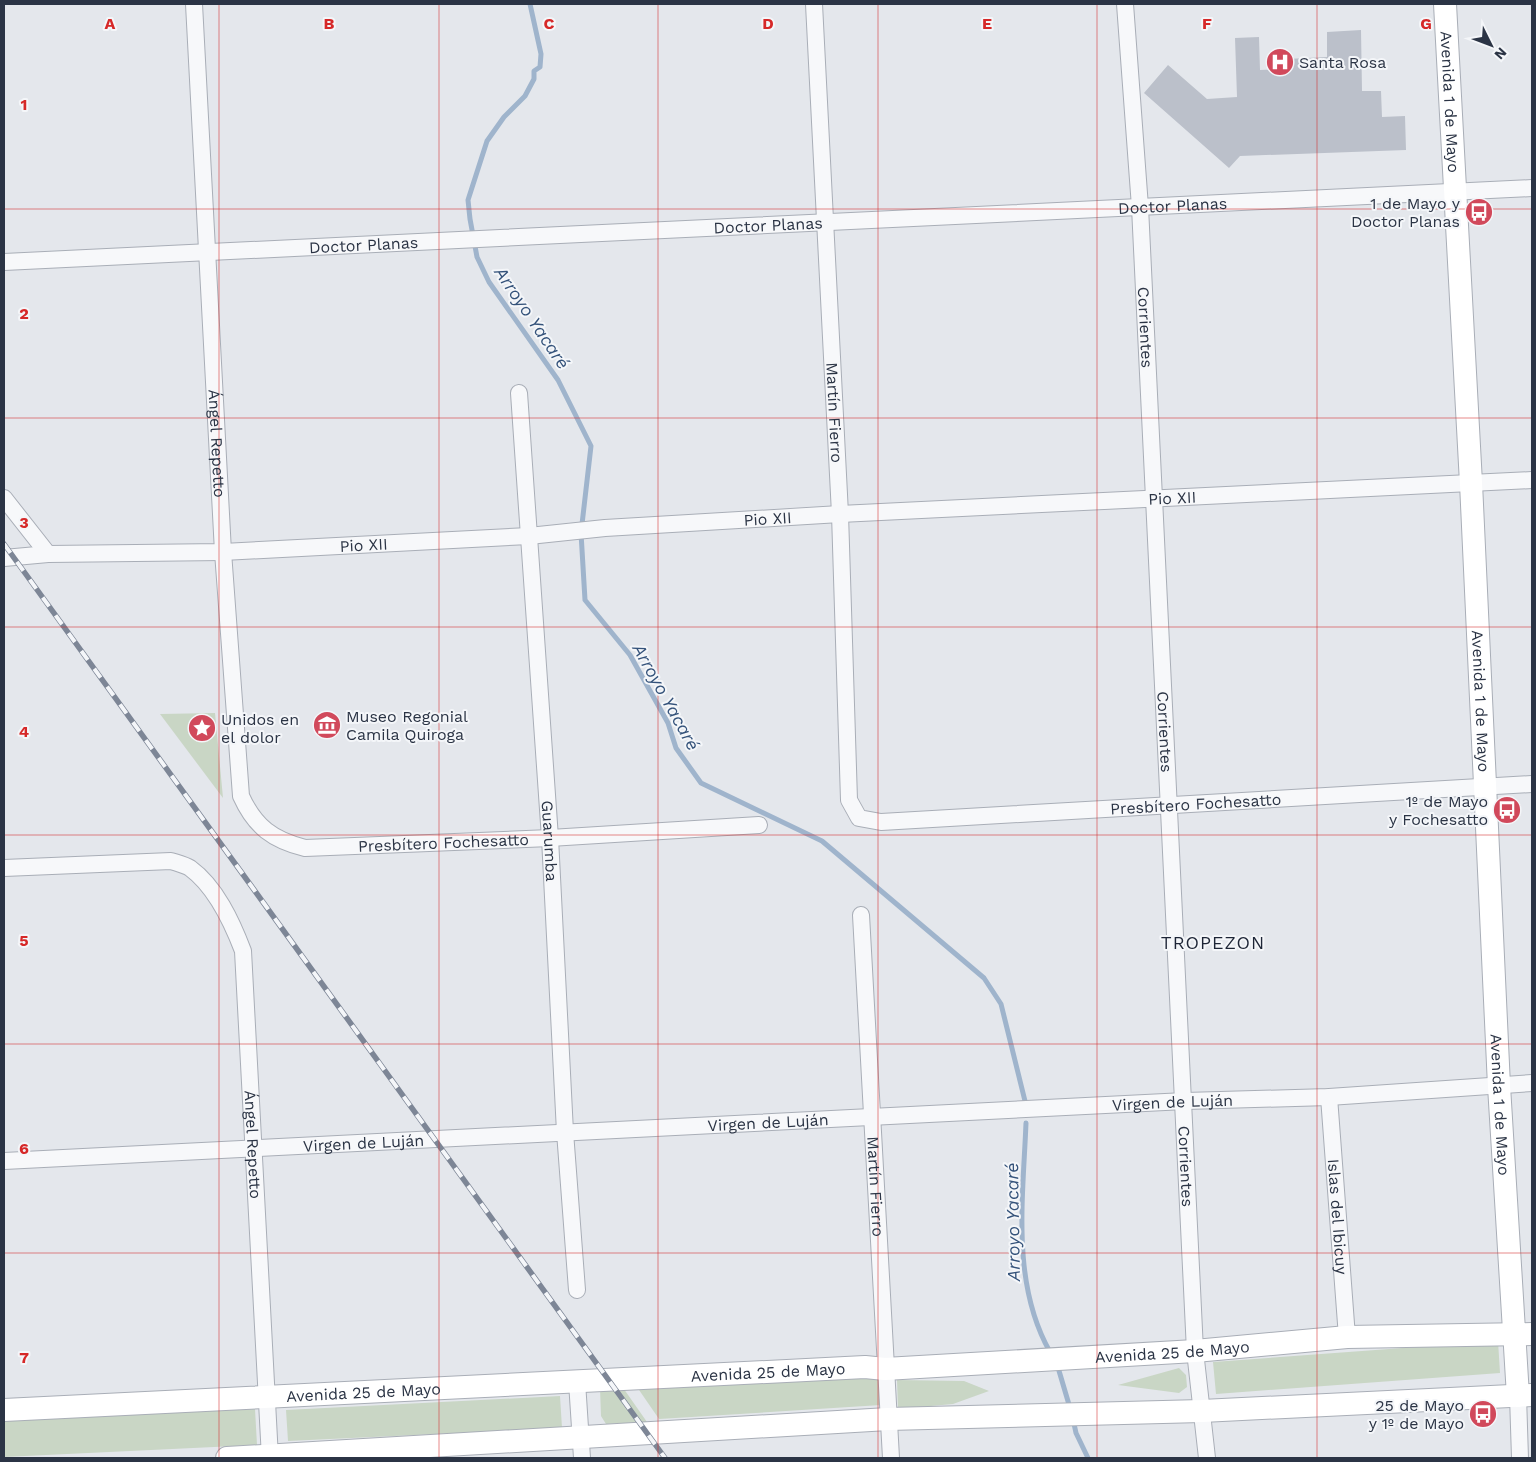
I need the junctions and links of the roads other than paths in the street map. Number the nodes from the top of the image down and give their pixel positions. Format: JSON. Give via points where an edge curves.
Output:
{"nodes":[{"id":1,"x":194,"y":4,"type":"edge"},
{"id":2,"x":814,"y":4,"type":"edge"},
{"id":3,"x":1125,"y":4,"type":"edge"},
{"id":4,"x":1446,"y":4,"type":"edge"},
{"id":5,"x":1532,"y":188,"type":"edge"},
{"id":6,"x":1454,"y":192,"type":"junction"},
{"id":7,"x":1140,"y":207,"type":"junction"},
{"id":8,"x":825,"y":222,"type":"junction"},
{"id":9,"x":207,"y":252,"type":"junction"},
{"id":10,"x":4,"y":262,"type":"edge"},
{"id":11,"x":519,"y":393,"type":"dead end"},
{"id":12,"x":1532,"y":480,"type":"edge"},
{"id":13,"x":1471,"y":483,"type":"junction"},
{"id":14,"x":4,"y":498,"type":"edge"},
{"id":15,"x":1153,"y":500,"type":"junction"},
{"id":16,"x":840,"y":514,"type":"junction"},
{"id":17,"x":529,"y":536,"type":"junction"},
{"id":18,"x":223,"y":552,"type":"junction"},
{"id":19,"x":48,"y":554,"type":"junction"},
{"id":20,"x":4,"y":558,"type":"edge"},
{"id":21,"x":1532,"y":784,"type":"edge"},
{"id":22,"x":1484,"y":787,"type":"junction"},
{"id":23,"x":1170,"y":806,"type":"junction"},
{"id":24,"x":859,"y":818,"type":"joint"},
{"id":25,"x":759,"y":825,"type":"dead end"},
{"id":26,"x":550,"y":838,"type":"junction"},
{"id":27,"x":306,"y":848,"type":"joint"},
{"id":28,"x":4,"y":868,"type":"edge"},
{"id":29,"x":861,"y":915,"type":"dead end"},
{"id":30,"x":1532,"y":1083,"type":"edge"},
{"id":31,"x":1499,"y":1086,"type":"junction"},
{"id":32,"x":1328,"y":1097,"type":"junction"},
{"id":33,"x":1185,"y":1102,"type":"junction"},
{"id":34,"x":872,"y":1117,"type":"junction"},
{"id":35,"x":565,"y":1132,"type":"junction"},
{"id":36,"x":252,"y":1148,"type":"junction"},
{"id":37,"x":4,"y":1161,"type":"edge"},
{"id":38,"x":577,"y":1290,"type":"dead end"},
{"id":39,"x":1523,"y":1334,"type":"edge"},
{"id":40,"x":1347,"y":1337,"type":"junction"},
{"id":41,"x":1195,"y":1351,"type":"junction"},
{"id":42,"x":885,"y":1370,"type":"junction"},
{"id":43,"x":577,"y":1382,"type":"junction"},
{"id":44,"x":1525,"y":1396,"type":"edge"},
{"id":45,"x":266,"y":1397,"type":"junction"},
{"id":46,"x":4,"y":1410,"type":"edge"},
{"id":47,"x":1202,"y":1411,"type":"junction"},
{"id":48,"x":888,"y":1419,"type":"junction"},
{"id":49,"x":582,"y":1448,"type":"edge"},
{"id":50,"x":270,"y":1457,"type":"edge"},
{"id":51,"x":227,"y":1458,"type":"edge"},
{"id":52,"x":891,"y":1458,"type":"edge"},
{"id":53,"x":1207,"y":1458,"type":"edge"},
{"id":54,"x":1520,"y":1458,"type":"edge"}],
"edges":[{"from":1,"to":9,"type":"street","name":"Ángel Repetto"},
{"from":2,"to":8,"type":"street","name":"Martín Fierro"},
{"from":3,"to":7,"type":"street","name":"Corrientes"},
{"from":4,"to":6,"type":"main road","name":"Avenida 1 de Mayo"},
{"from":5,"to":6,"type":"street","name":"Doctor Planas"},
{"from":6,"to":7,"type":"street","name":"Doctor Planas"},
{"from":6,"to":13,"type":"main road","name":"Avenida 1 de Mayo"},
{"from":7,"to":8,"type":"street","name":"Doctor Planas"},
{"from":7,"to":15,"type":"street","name":"Corrientes"},
{"from":8,"to":9,"type":"street","name":"Doctor Planas"},
{"from":8,"to":16,"type":"street","name":"Martín Fierro"},
{"from":9,"to":10,"type":"street","name":"Doctor Planas"},
{"from":9,"to":18,"type":"street","name":"Ángel Repetto"},
{"from":11,"to":17,"type":"street","name":"Guarumba"},
{"from":12,"to":13,"type":"street","name":"Pio XII"},
{"from":13,"to":15,"type":"street","name":"Pio XII"},
{"from":13,"to":22,"type":"main road","name":"Avenida 1 de Mayo"},
{"from":14,"to":19,"type":"street"},
{"from":15,"to":16,"type":"street","name":"Pio XII"},
{"from":15,"to":23,"type":"street","name":"Corrientes"},
{"from":16,"to":17,"type":"street","name":"Pio XII","via":[[605,528]]},
{"from":16,"to":24,"type":"street","name":"Martín Fierro","via":[[849,800]]},
{"from":17,"to":18,"type":"street","name":"Pio XII"},
{"from":17,"to":26,"type":"street","name":"Guarumba"},
{"from":18,"to":19,"type":"street","name":"Pio XII"},
{"from":18,"to":27,"type":"street","name":"Ángel Repetto","via":[[241,796],[250,814],[266,831],[283,843]]},
{"from":19,"to":20,"type":"street","name":"Pio XII"},
{"from":21,"to":22,"type":"street","name":"Presbítero Fochesatto"},
{"from":22,"to":23,"type":"street","name":"Presbítero Fochesatto"},
{"from":22,"to":31,"type":"main road","name":"Avenida 1 de Mayo"},
{"from":23,"to":24,"type":"street","name":"Presbítero Fochesatto","via":[[881,822]]},
{"from":23,"to":33,"type":"street","name":"Corrientes"},
{"from":25,"to":26,"type":"street","name":"Presbítero Fochesatto"},
{"from":26,"to":27,"type":"street","name":"Presbítero Fochesatto"},
{"from":26,"to":35,"type":"street","name":"Guarumba"},
{"from":28,"to":36,"type":"street","name":"Ángel Repetto","via":[[171,861],[189,868],[208,886],[232,922],[243,951]]},
{"from":29,"to":34,"type":"street","name":"Martín Fierro"},
{"from":30,"to":31,"type":"street","name":"Virgen de Luján"},
{"from":31,"to":32,"type":"street","name":"Virgen de Luján"},
{"from":31,"to":39,"type":"main road","name":"Avenida 1 de Mayo"},
{"from":32,"to":33,"type":"street","name":"Virgen de Luján"},
{"from":32,"to":40,"type":"street","name":"Islas del Ibicuy"},
{"from":33,"to":34,"type":"street","name":"Virgen de Luján"},
{"from":33,"to":41,"type":"street","name":"Corrientes"},
{"from":34,"to":35,"type":"street","name":"Virgen de Luján"},
{"from":34,"to":42,"type":"street","name":"Martín Fierro"},
{"from":35,"to":36,"type":"street","name":"Virgen de Luján"},
{"from":35,"to":38,"type":"street","name":"Guarumba"},
{"from":36,"to":37,"type":"street","name":"Virgen de Luján"},
{"from":36,"to":45,"type":"street","name":"Ángel Repetto"},
{"from":39,"to":40,"type":"main road","name":"Avenida 25 de Mayo"},
{"from":39,"to":44,"type":"main road","name":"Avenida 1 de Mayo"},
{"from":40,"to":41,"type":"main road","name":"Avenida 25 de Mayo"},
{"from":41,"to":42,"type":"main road","name":"Avenida 25 de Mayo"},
{"from":41,"to":47,"type":"street","name":"Corrientes"},
{"from":42,"to":43,"type":"main road","name":"Avenida 25 de Mayo","via":[[865,1367]]},
{"from":42,"to":48,"type":"street","name":"Martín Fierro"},
{"from":43,"to":45,"type":"main road","name":"Avenida 25 de Mayo"},
{"from":43,"to":49,"type":"street"},
{"from":44,"to":47,"type":"main road"},
{"from":44,"to":54,"type":"street","name":"Avenida 1 de Mayo"},
{"from":45,"to":46,"type":"main road","name":"Avenida 25 de Mayo"},
{"from":45,"to":50,"type":"street","name":"Ángel Repetto"},
{"from":47,"to":48,"type":"main road"},
{"from":47,"to":53,"type":"street","name":"Corrientes"},
{"from":48,"to":49,"type":"main road"},
{"from":48,"to":52,"type":"street","name":"Martín Fierro"},
{"from":49,"to":50,"type":"main road"},
{"from":50,"to":51,"type":"main road"}]}
